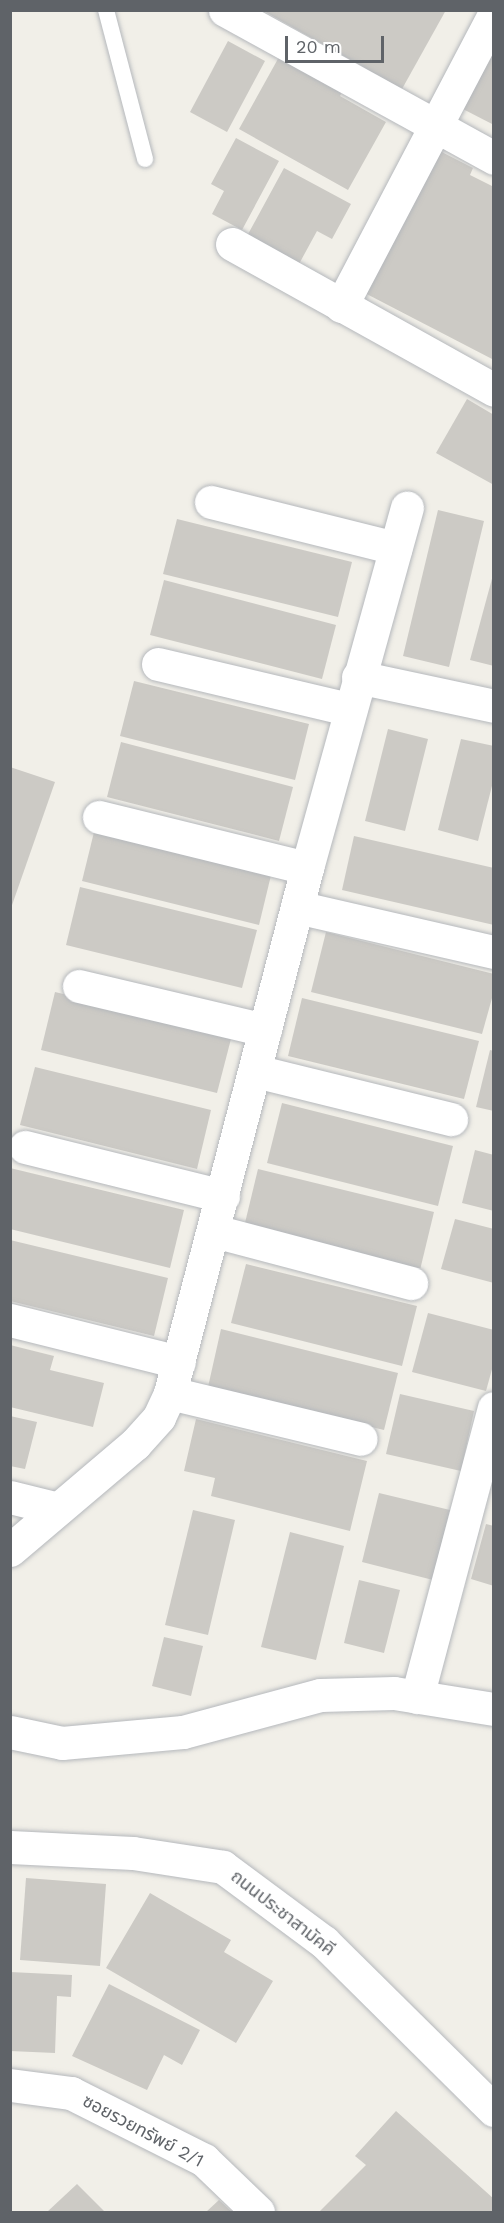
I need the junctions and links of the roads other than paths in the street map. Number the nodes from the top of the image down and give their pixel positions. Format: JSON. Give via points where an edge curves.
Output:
{"nodes":[{"id":1,"x":106,"y":10,"type":"edge"},
{"id":2,"x":225,"y":10,"type":"edge"},
{"id":3,"x":494,"y":15,"type":"edge"},
{"id":4,"x":435,"y":126,"type":"junction"},
{"id":5,"x":494,"y":158,"type":"edge"},
{"id":6,"x":145,"y":159,"type":"dead end"},
{"id":7,"x":232,"y":244,"type":"dead end"},
{"id":8,"x":341,"y":306,"type":"junction"},
{"id":9,"x":494,"y":390,"type":"edge"},
{"id":10,"x":210,"y":502,"type":"dead end"},
{"id":11,"x":407,"y":508,"type":"dead end"},
{"id":12,"x":395,"y":548,"type":"junction"},
{"id":13,"x":158,"y":664,"type":"dead end"},
{"id":14,"x":358,"y":677,"type":"junction"},
{"id":15,"x":494,"y":706,"type":"edge"},
{"id":16,"x":349,"y":709,"type":"junction"},
{"id":17,"x":99,"y":817,"type":"dead end"},
{"id":18,"x":307,"y":868,"type":"junction"},
{"id":19,"x":297,"y":907,"type":"junction"},
{"id":20,"x":494,"y":952,"type":"edge"},
{"id":21,"x":79,"y":986,"type":"dead end"},
{"id":22,"x":265,"y":1030,"type":"junction"},
{"id":23,"x":255,"y":1071,"type":"junction"},
{"id":24,"x":451,"y":1119,"type":"dead end"},
{"id":25,"x":25,"y":1147,"type":"dead end"},
{"id":26,"x":223,"y":1196,"type":"junction"},
{"id":27,"x":214,"y":1231,"type":"junction"},
{"id":28,"x":411,"y":1283,"type":"dead end"},
{"id":29,"x":10,"y":1320,"type":"edge"},
{"id":30,"x":179,"y":1362,"type":"junction"},
{"id":31,"x":170,"y":1393,"type":"junction"},
{"id":32,"x":494,"y":1408,"type":"edge"},
{"id":33,"x":361,"y":1439,"type":"dead end"},
{"id":34,"x":482,"y":1496,"type":"edge"},
{"id":35,"x":10,"y":1497,"type":"edge"},
{"id":36,"x":58,"y":1509,"type":"junction"},
{"id":37,"x":10,"y":1550,"type":"edge"},
{"id":38,"x":417,"y":1697,"type":"junction"},
{"id":39,"x":494,"y":1709,"type":"edge"},
{"id":40,"x":10,"y":1732,"type":"edge"},
{"id":41,"x":10,"y":1847,"type":"edge"},
{"id":42,"x":10,"y":2085,"type":"edge"},
{"id":43,"x":494,"y":2110,"type":"edge"},
{"id":44,"x":258,"y":2212,"type":"edge"}],
"edges":[{"from":1,"to":6,"type":"lane"},
{"from":2,"to":4,"type":"street"},
{"from":3,"to":4,"type":"street"},
{"from":4,"to":5,"type":"street"},
{"from":4,"to":8,"type":"street"},
{"from":7,"to":8,"type":"street"},
{"from":8,"to":9,"type":"street"},
{"from":10,"to":12,"type":"street"},
{"from":11,"to":12,"type":"street"},
{"from":12,"to":14,"type":"street"},
{"from":13,"to":16,"type":"street"},
{"from":14,"to":15,"type":"street"},
{"from":14,"to":16,"type":"street"},
{"from":16,"to":18,"type":"street"},
{"from":17,"to":18,"type":"street"},
{"from":18,"to":19,"type":"street"},
{"from":19,"to":20,"type":"street"},
{"from":19,"to":22,"type":"street"},
{"from":21,"to":22,"type":"street"},
{"from":22,"to":23,"type":"street"},
{"from":23,"to":24,"type":"street"},
{"from":23,"to":26,"type":"street"},
{"from":25,"to":26,"type":"street"},
{"from":26,"to":27,"type":"street"},
{"from":27,"to":28,"type":"street"},
{"from":27,"to":30,"type":"street"},
{"from":29,"to":30,"type":"street"},
{"from":30,"to":31,"type":"street"},
{"from":31,"to":33,"type":"street"},
{"from":31,"to":36,"type":"street","via":[[159,1417],[135,1444]]},
{"from":32,"to":34,"type":"street"},
{"from":34,"to":38,"type":"street"},
{"from":35,"to":36,"type":"street"},
{"from":36,"to":37,"type":"street"},
{"from":38,"to":39,"type":"street"},
{"from":38,"to":40,"type":"street","via":[[394,1693],[320,1695],[183,1732],[62,1743]]},
{"from":41,"to":43,"type":"street","name":"ถนนประชาสามัคคี","via":[[133,1853],[223,1867],[324,1942]]},
{"from":42,"to":44,"type":"street","name":"ซอยรวยทรัพย์ 2/1","via":[[71,2093],[204,2160]]}]}
